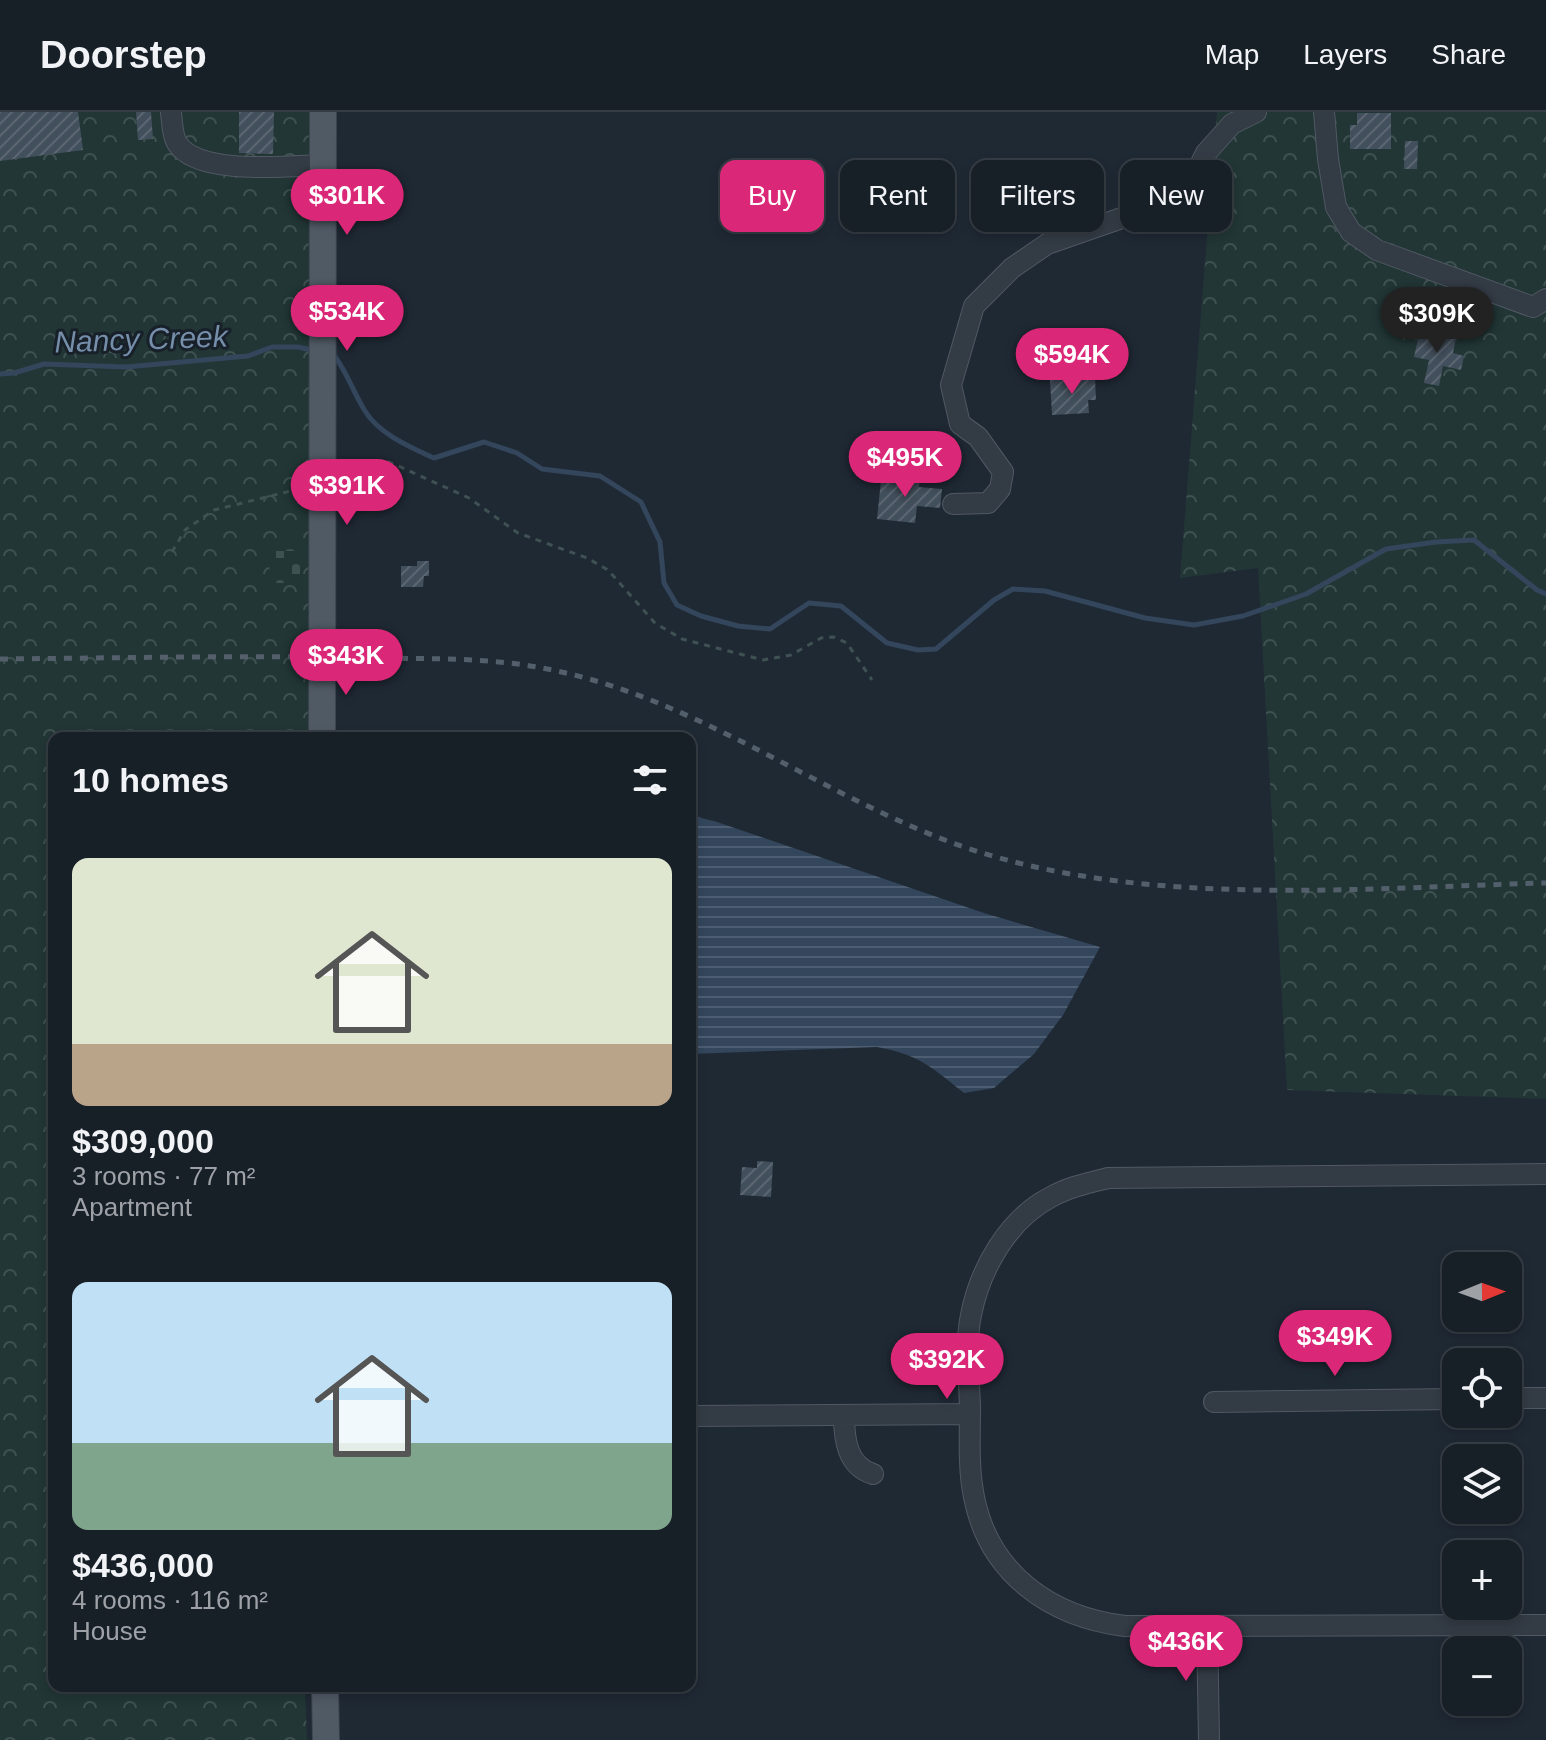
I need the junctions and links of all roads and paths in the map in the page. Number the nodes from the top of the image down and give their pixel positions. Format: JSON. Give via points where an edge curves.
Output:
{"nodes":[{"id":1,"x":171,"y":112,"type":"edge"},
{"id":2,"x":323,"y":112,"type":"edge"},
{"id":3,"x":1256,"y":112,"type":"edge"},
{"id":4,"x":1324,"y":112,"type":"edge"},
{"id":5,"x":322,"y":165,"type":"junction"},
{"id":6,"x":1546,"y":299,"type":"edge"},
{"id":7,"x":322,"y":478,"type":"junction"},
{"id":8,"x":953,"y":504,"type":"dead end"},
{"id":9,"x":172,"y":552,"type":"dead end"},
{"id":10,"x":872,"y":680,"type":"dead end"},
{"id":11,"x":322,"y":732,"type":"edge"},
{"id":12,"x":1546,"y":1174,"type":"edge"},
{"id":13,"x":1522,"y":1398,"type":"edge"},
{"id":14,"x":1546,"y":1398,"type":"edge"},
{"id":15,"x":1442,"y":1399,"type":"edge"},
{"id":16,"x":1214,"y":1402,"type":"dead end"},
{"id":17,"x":970,"y":1414,"type":"junction"},
{"id":18,"x":844,"y":1415,"type":"junction"},
{"id":19,"x":696,"y":1416,"type":"edge"},
{"id":20,"x":873,"y":1474,"type":"dead end"},
{"id":21,"x":1546,"y":1625,"type":"edge"},
{"id":22,"x":1207,"y":1626,"type":"junction"},
{"id":23,"x":325,"y":1692,"type":"edge"},
{"id":24,"x":326,"y":1740,"type":"edge"},
{"id":25,"x":1209,"y":1740,"type":"edge"}],
"edges":[{"from":1,"to":5,"type":"street","via":[[176,142],[189,156],[231,166]]},
{"from":2,"to":5,"type":"main road"},
{"from":3,"to":8,"type":"street","via":[[1232,124],[1206,153],[1186,192],[1047,244],[1012,268],[974,306],[951,385],[960,424],[978,437],[1003,472],[1000,489],[988,503]]},
{"from":4,"to":6,"type":"street","via":[[1336,207],[1351,232],[1377,250],[1533,307]]},
{"from":5,"to":7,"type":"main road"},
{"from":7,"to":9,"type":"path","via":[[214,510],[185,530]]},
{"from":7,"to":10,"type":"path","via":[[385,460],[469,498],[518,533],[608,570],[655,623],[682,639],[763,660],[834,637],[847,643]]},
{"from":7,"to":11,"type":"main road"},
{"from":12,"to":17,"type":"street","via":[[1108,1178],[1078,1185],[1048,1198],[994,1252],[979,1284],[969,1334]]},
{"from":13,"to":14,"type":"street"},
{"from":15,"to":16,"type":"street"},
{"from":17,"to":18,"type":"street"},
{"from":17,"to":22,"type":"street","via":[[971,1482],[979,1518],[997,1554],[1031,1590],[1088,1620],[1125,1626]]},
{"from":18,"to":19,"type":"street"},
{"from":18,"to":20,"type":"street","via":[[850,1455]]},
{"from":21,"to":22,"type":"street"},
{"from":22,"to":25,"type":"street"},
{"from":23,"to":24,"type":"main road"}]}
